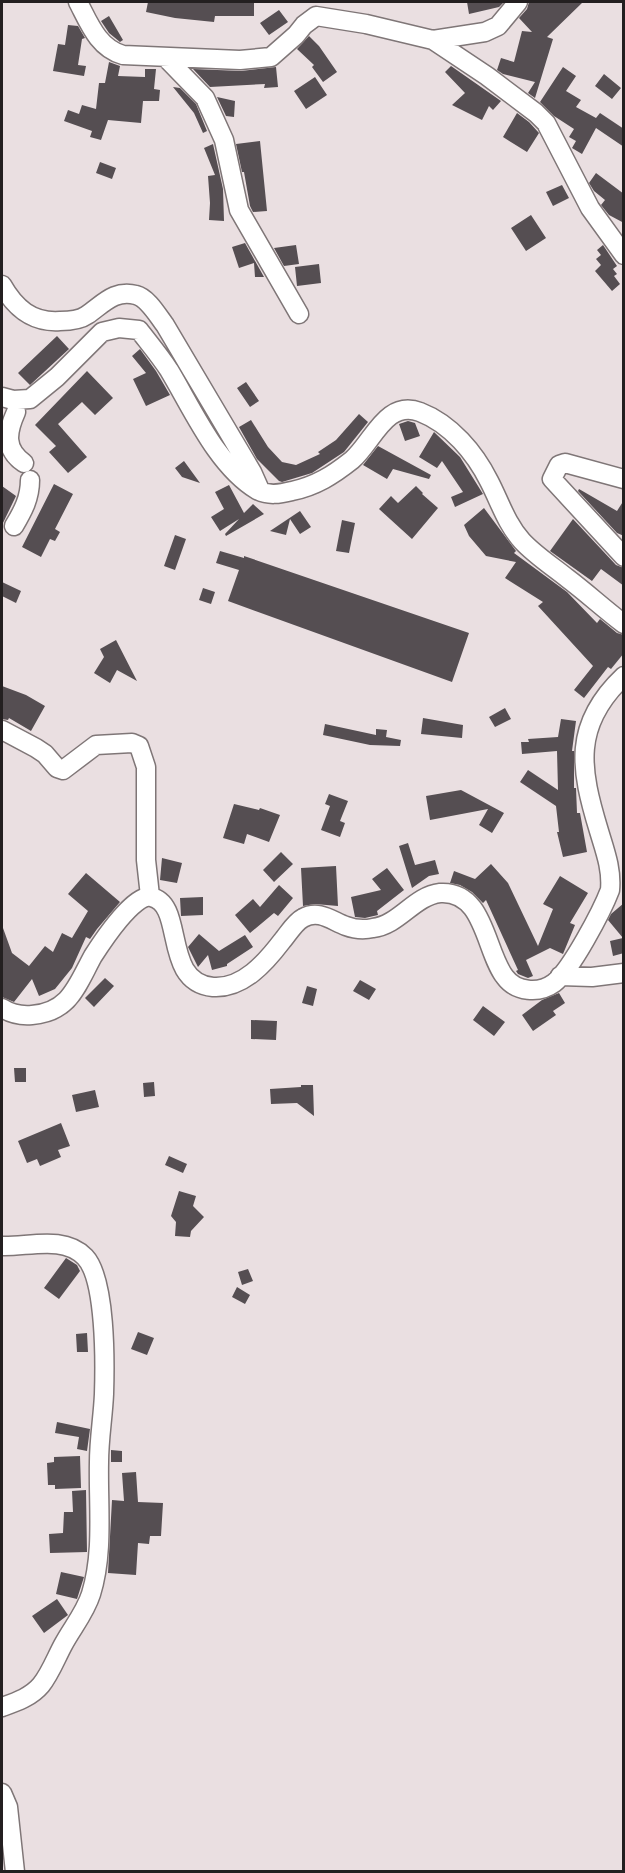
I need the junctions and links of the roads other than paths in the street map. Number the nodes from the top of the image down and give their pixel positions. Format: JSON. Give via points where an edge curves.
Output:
{"nodes":[{"id":1,"x":78,"y":2,"type":"edge"},
{"id":2,"x":519,"y":2,"type":"edge"},
{"id":3,"x":433,"y":40,"type":"junction"},
{"id":4,"x":167,"y":59,"type":"junction"},
{"id":5,"x":624,"y":255,"type":"edge"},
{"id":6,"x":2,"y":285,"type":"edge"},
{"id":7,"x":298,"y":314,"type":"dead end"},
{"id":8,"x":2,"y":397,"type":"edge"},
{"id":9,"x":30,"y":399,"type":"junction"},
{"id":10,"x":9,"y":414,"type":"edge"},
{"id":11,"x":624,"y":479,"type":"edge"},
{"id":12,"x":260,"y":491,"type":"junction"},
{"id":13,"x":14,"y":526,"type":"dead end"},
{"id":14,"x":624,"y":557,"type":"edge"},
{"id":15,"x":624,"y":624,"type":"edge"},
{"id":16,"x":624,"y":676,"type":"edge"},
{"id":17,"x":2,"y":730,"type":"edge"},
{"id":18,"x":150,"y":896,"type":"junction"},
{"id":19,"x":623,"y":973,"type":"edge"},
{"id":20,"x":560,"y":976,"type":"junction"},
{"id":21,"x":2,"y":1008,"type":"edge"},
{"id":22,"x":2,"y":1246,"type":"edge"},
{"id":23,"x":2,"y":1707,"type":"edge"},
{"id":24,"x":2,"y":1793,"type":"edge"},
{"id":25,"x":15,"y":1872,"type":"edge"}],
"edges":[{"from":1,"to":4,"type":"street","via":[[101,42],[113,52]]},
{"from":2,"to":3,"type":"street","via":[[498,26],[485,32]]},
{"from":3,"to":4,"type":"street","via":[[316,16],[271,57]]},
{"from":3,"to":5,"type":"street","via":[[546,123],[590,208]]},
{"from":4,"to":7,"type":"street","via":[[205,98],[224,140],[239,210]]},
{"from":6,"to":12,"type":"street","via":[[12,302],[27,315],[52,322],[85,316],[110,297],[138,295],[165,325]]},
{"from":8,"to":9,"type":"street"},
{"from":9,"to":10,"type":"street"},
{"from":9,"to":12,"type":"street","via":[[102,332],[119,328],[139,330],[164,363],[215,448]]},
{"from":10,"to":13,"type":"street","via":[[10,448],[27,472],[30,492]]},
{"from":11,"to":14,"type":"street","via":[[565,463],[559,465],[552,479]]},
{"from":12,"to":15,"type":"street","via":[[278,494],[319,483],[353,459],[384,420],[403,409],[419,412],[451,430],[473,456],[523,542]]},
{"from":16,"to":20,"type":"street","via":[[595,712],[587,727],[585,743],[586,779],[609,863],[610,890]]},
{"from":17,"to":18,"type":"street","via":[[36,748],[63,770],[96,745],[139,746],[146,767]]},
{"from":18,"to":20,"type":"street","via":[[167,908],[188,974],[214,987],[251,974],[303,918],[327,916],[361,929],[385,926],[422,899],[447,893],[475,911],[498,965],[510,982],[518,987],[543,989]]},
{"from":18,"to":21,"type":"street","via":[[132,904],[65,1002],[54,1010],[25,1016]]},
{"from":19,"to":20,"type":"street"},
{"from":22,"to":23,"type":"street","via":[[62,1245],[87,1259],[102,1307],[104,1393],[98,1558],[91,1596],[42,1685]]},
{"from":24,"to":25,"type":"street","via":[[8,1807]]}]}
